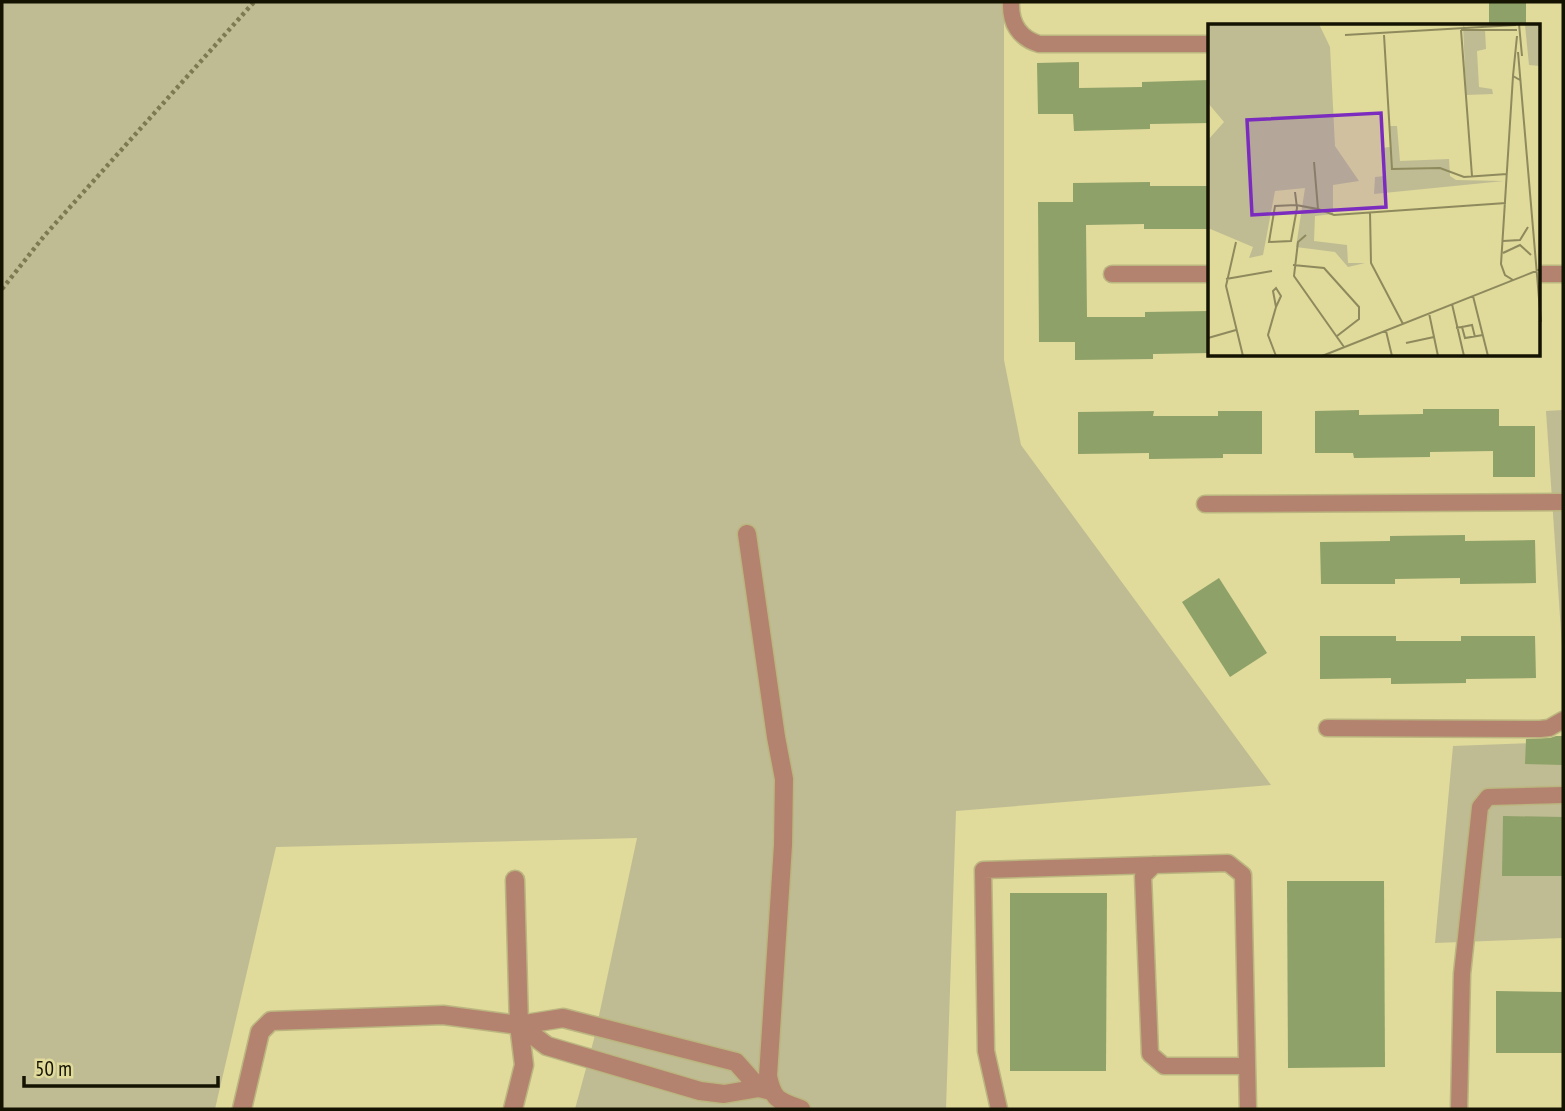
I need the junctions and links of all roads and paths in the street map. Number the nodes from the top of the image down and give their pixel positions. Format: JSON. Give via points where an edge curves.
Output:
{"nodes":[{"id":1,"x":254,"y":2,"type":"edge"},
{"id":2,"x":1011,"y":2,"type":"edge"},
{"id":3,"x":1208,"y":44,"type":"edge"},
{"id":4,"x":1112,"y":274,"type":"dead end"},
{"id":5,"x":1208,"y":274,"type":"edge"},
{"id":6,"x":1540,"y":274,"type":"edge"},
{"id":7,"x":1563,"y":274,"type":"edge"},
{"id":8,"x":2,"y":289,"type":"edge"},
{"id":9,"x":1563,"y":502,"type":"edge"},
{"id":10,"x":1205,"y":504,"type":"dead end"},
{"id":11,"x":747,"y":534,"type":"dead end"},
{"id":12,"x":1563,"y":720,"type":"edge"},
{"id":13,"x":1327,"y":728,"type":"dead end"},
{"id":14,"x":1563,"y":795,"type":"edge"},
{"id":15,"x":1154,"y":865,"type":"junction"},
{"id":16,"x":515,"y":880,"type":"dead end"},
{"id":17,"x":519,"y":1025,"type":"junction"},
{"id":18,"x":1247,"y":1066,"type":"junction"},
{"id":19,"x":766,"y":1085,"type":"junction"},
{"id":20,"x":242,"y":1109,"type":"edge"},
{"id":21,"x":513,"y":1109,"type":"edge"},
{"id":22,"x":801,"y":1109,"type":"edge"},
{"id":23,"x":999,"y":1109,"type":"edge"},
{"id":24,"x":1248,"y":1109,"type":"edge"},
{"id":25,"x":1459,"y":1109,"type":"edge"}],
"edges":[{"from":1,"to":8,"type":"path"},
{"from":2,"to":3,"type":"lane","via":[[1016,29],[1039,44]]},
{"from":4,"to":5,"type":"lane"},
{"from":6,"to":7,"type":"lane"},
{"from":9,"to":10,"type":"lane"},
{"from":11,"to":19,"type":"street","via":[[784,779]]},
{"from":12,"to":13,"type":"lane","via":[[1540,729]]},
{"from":14,"to":25,"type":"lane","via":[[1488,797],[1480,807],[1462,974]]},
{"from":15,"to":18,"type":"lane","via":[[1228,863],[1243,875]]},
{"from":15,"to":18,"type":"lane","via":[[1143,876],[1150,1054],[1164,1066]]},
{"from":15,"to":23,"type":"lane","via":[[983,870],[986,1051]]},
{"from":16,"to":17,"type":"street"},
{"from":17,"to":19,"type":"street","via":[[563,1018],[736,1062]]},
{"from":17,"to":19,"type":"street","via":[[547,1046],[700,1091],[724,1094]]},
{"from":17,"to":20,"type":"street","via":[[443,1015],[271,1021],[260,1032]]},
{"from":17,"to":21,"type":"street","via":[[524,1065]]},
{"from":18,"to":24,"type":"lane"},
{"from":19,"to":22,"type":"street","via":[[780,1102]]}]}
